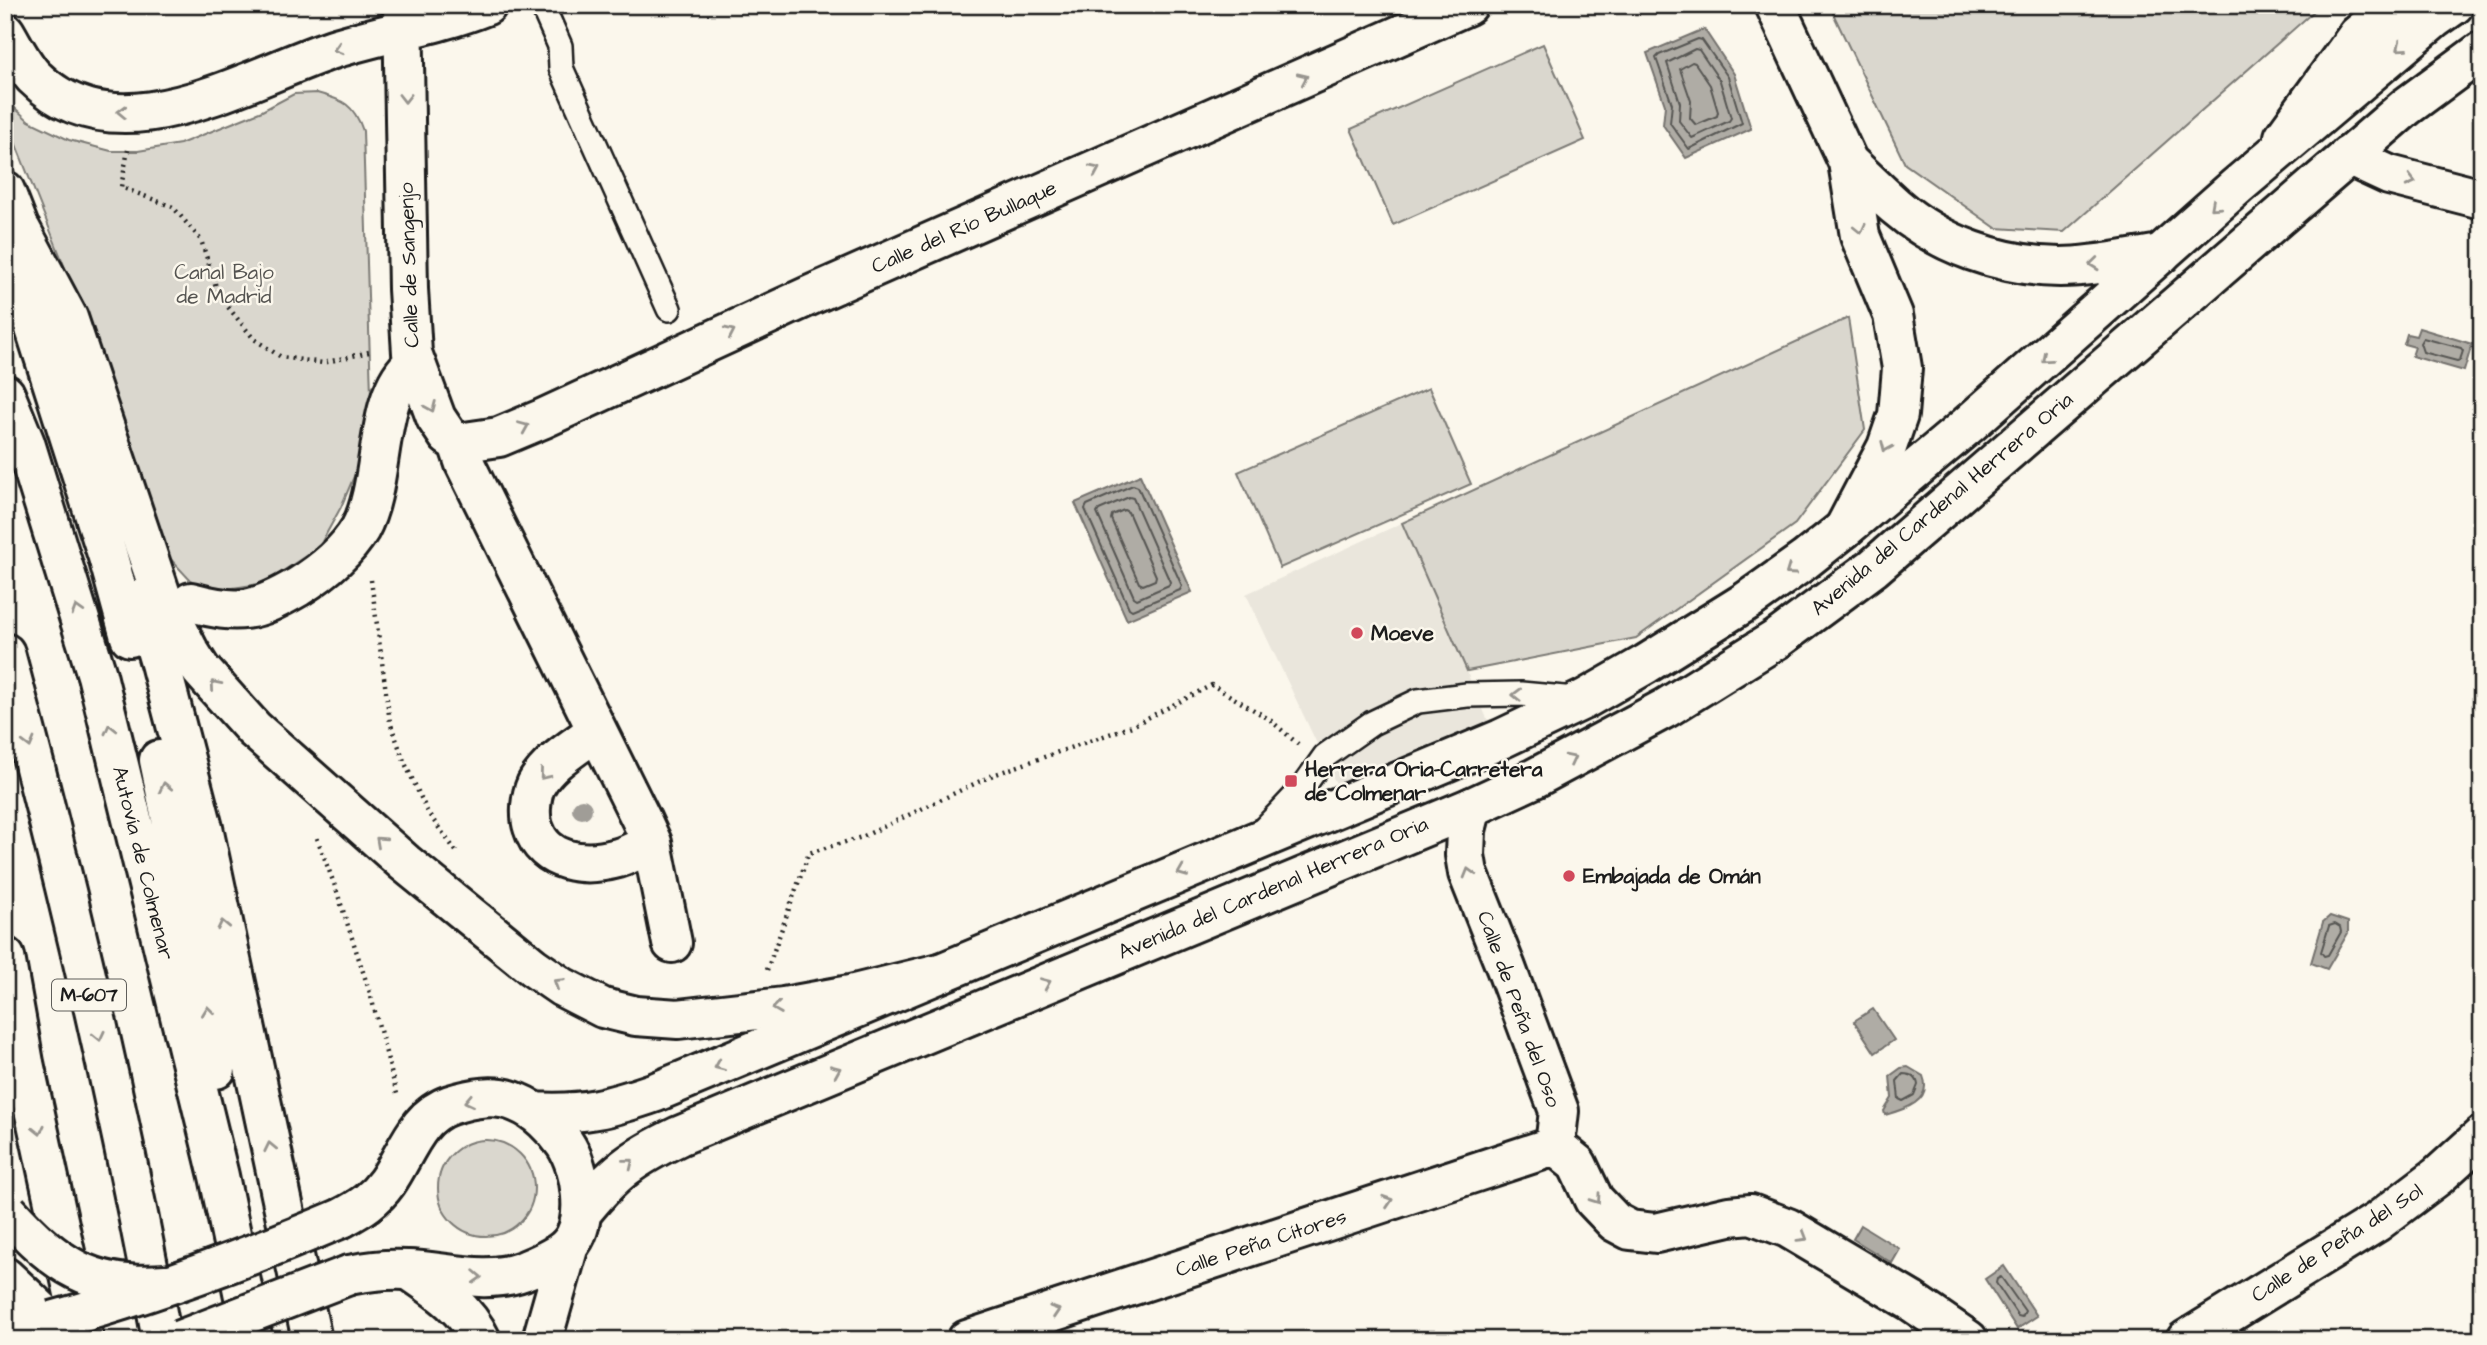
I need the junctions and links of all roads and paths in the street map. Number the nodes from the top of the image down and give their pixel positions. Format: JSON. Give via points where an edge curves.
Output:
{"nodes":[{"id":1,"x":487,"y":5,"type":"edge"},
{"id":2,"x":542,"y":5,"type":"edge"},
{"id":3,"x":1468,"y":5,"type":"edge"},
{"id":4,"x":1775,"y":5,"type":"edge"},
{"id":5,"x":2395,"y":5,"type":"edge"},
{"id":6,"x":2454,"y":5,"type":"edge"},
{"id":7,"x":404,"y":18,"type":"edge"},
{"id":8,"x":5,"y":32,"type":"edge"},
{"id":9,"x":2482,"y":51,"type":"edge"},
{"id":10,"x":128,"y":148,"type":"dead end"},
{"id":11,"x":2348,"y":156,"type":"junction"},
{"id":12,"x":2266,"y":161,"type":"junction"},
{"id":13,"x":1848,"y":162,"type":"junction"},
{"id":14,"x":5,"y":191,"type":"edge"},
{"id":15,"x":2482,"y":199,"type":"edge"},
{"id":16,"x":13,"y":234,"type":"edge"},
{"id":17,"x":2161,"y":254,"type":"junction"},
{"id":18,"x":669,"y":309,"type":"dead end"},
{"id":19,"x":373,"y":351,"type":"dead end"},
{"id":20,"x":414,"y":363,"type":"junction"},
{"id":21,"x":5,"y":394,"type":"edge"},
{"id":22,"x":458,"y":443,"type":"junction"},
{"id":23,"x":360,"y":528,"type":"junction"},
{"id":24,"x":1844,"y":529,"type":"junction"},
{"id":25,"x":191,"y":602,"type":"dead end"},
{"id":26,"x":5,"y":653,"type":"edge"},
{"id":27,"x":1585,"y":699,"type":"junction"},
{"id":28,"x":596,"y":731,"type":"junction"},
{"id":29,"x":1301,"y":746,"type":"dead end"},
{"id":30,"x":1472,"y":807,"type":"junction"},
{"id":31,"x":316,"y":838,"type":"dead end"},
{"id":32,"x":652,"y":843,"type":"junction"},
{"id":33,"x":1245,"y":846,"type":"junction"},
{"id":34,"x":459,"y":854,"type":"dead end"},
{"id":35,"x":672,"y":943,"type":"dead end"},
{"id":36,"x":772,"y":955,"type":"dead end"},
{"id":37,"x":5,"y":957,"type":"edge"},
{"id":38,"x":940,"y":972,"type":"junction"},
{"id":39,"x":5,"y":999,"type":"edge"},
{"id":40,"x":24,"y":1063,"type":"junction"},
{"id":41,"x":397,"y":1094,"type":"dead end"},
{"id":42,"x":534,"y":1112,"type":"junction"},
{"id":43,"x":2482,"y":1136,"type":"edge"},
{"id":44,"x":1555,"y":1146,"type":"junction"},
{"id":45,"x":219,"y":1176,"type":"junction"},
{"id":46,"x":7,"y":1210,"type":"edge"},
{"id":47,"x":576,"y":1228,"type":"junction"},
{"id":48,"x":409,"y":1270,"type":"junction"},
{"id":49,"x":7,"y":1279,"type":"edge"},
{"id":50,"x":178,"y":1283,"type":"junction"},
{"id":51,"x":72,"y":1334,"type":"edge"},
{"id":52,"x":5,"y":1335,"type":"edge"},
{"id":53,"x":162,"y":1340,"type":"edge"},
{"id":54,"x":180,"y":1340,"type":"edge"},
{"id":55,"x":253,"y":1340,"type":"edge"},
{"id":56,"x":312,"y":1340,"type":"edge"},
{"id":57,"x":481,"y":1340,"type":"edge"},
{"id":58,"x":542,"y":1340,"type":"edge"},
{"id":59,"x":967,"y":1340,"type":"edge"},
{"id":60,"x":1968,"y":1340,"type":"edge"},
{"id":61,"x":2186,"y":1340,"type":"edge"}],
"edges":[{"from":1,"to":7,"type":"main road"},
{"from":2,"to":18,"type":"lane","via":[[560,46],[561,68]]},
{"from":22,"to":3,"type":"main road","name":"Calle del Río Bullaque","one_way":true,"via":[[499,437]]},
{"from":4,"to":13,"type":"main road"},
{"from":5,"to":12,"type":"main road","name":"Avenida del Cardenal Herrera Oria","via":[[2358,35]]},
{"from":6,"to":12,"type":"main road","name":"Avenida del Cardenal Herrera Oria","one_way":true},
{"from":7,"to":8,"type":"main road","one_way":true,"via":[[333,50],[191,103],[153,112],[87,108],[52,92],[33,76]]},
{"from":7,"to":20,"type":"main road","name":"Calle de Sangenjo","one_way":true,"via":[[408,289]]},
{"from":9,"to":11,"type":"main road","name":"Avenida del Cardenal Herrera Oria"},
{"from":10,"to":19,"type":"path","via":[[121,187],[173,207],[201,240],[219,296],[254,339],[281,357],[323,363]]},
{"from":11,"to":15,"type":"main road","one_way":true,"via":[[2389,175]]},
{"from":30,"to":11,"type":"main road","name":"Avenida del Cardenal Herrera Oria","one_way":true,"via":[[1666,708],[1830,600],[1930,519]]},
{"from":12,"to":17,"type":"main road","name":"Avenida del Cardenal Herrera Oria","one_way":true},
{"from":17,"to":13,"type":"main road","one_way":true,"via":[[2060,267],[1988,256],[1935,234],[1897,208]]},
{"from":13,"to":24,"type":"main road","one_way":true,"via":[[1860,236],[1893,315],[1902,368],[1898,415],[1887,447]]},
{"from":14,"to":16,"type":"main road"},
{"from":38,"to":16,"type":"main road","one_way":true,"via":[[850,995],[678,1019],[603,1008],[562,987],[501,941],[254,729],[201,670],[162,598],[68,318]]},
{"from":45,"to":16,"type":"main road","one_way":true,"via":[[220,1106],[204,976],[184,872],[140,671]]},
{"from":56,"to":16,"type":"main road","one_way":true,"via":[[202,828],[160,663]]},
{"from":17,"to":24,"type":"main road","name":"Avenida del Cardenal Herrera Oria","one_way":true},
{"from":20,"to":22,"type":"main road","name":"Calle de Sangenjo","one_way":true,"via":[[436,418]]},
{"from":20,"to":23,"type":"main road","via":[[402,374],[389,402],[380,461]]},
{"from":45,"to":21,"type":"main road","name":"Autovía de Colmenar","one_way":true,"via":[[97,675],[25,443]]},
{"from":22,"to":28,"type":"main road","name":"Calle de Sangenjo"},
{"from":23,"to":25,"type":"main road","via":[[343,553],[318,575],[272,601],[251,610],[231,611]]},
{"from":23,"to":34,"type":"path","via":[[390,722],[428,813]]},
{"from":24,"to":27,"type":"main road","name":"Avenida del Cardenal Herrera Oria","one_way":true,"via":[[1747,601]]},
{"from":26,"to":53,"type":"main road","number":"M-607","one_way":true,"via":[[53,833],[142,1228]]},
{"from":27,"to":33,"type":"main road","name":"Avenida del Cardenal Herrera Oria"},
{"from":27,"to":33,"type":"lane","one_way":true,"via":[[1521,694],[1418,701],[1372,723],[1325,756],[1300,791]]},
{"from":28,"to":32,"type":"main road","name":"Calle de Sangenjo"},
{"from":28,"to":32,"type":"main road","one_way":true,"via":[[537,784],[531,819],[537,841],[559,858],[587,862],[619,858]]},
{"from":29,"to":36,"type":"path","via":[[1269,719],[1212,684],[1132,726],[993,775],[862,837],[809,853]]},
{"from":44,"to":30,"type":"main road","name":"Calle de Peña del Oso","one_way":true,"via":[[1559,1111],[1468,873],[1466,830]]},
{"from":47,"to":30,"type":"main road","name":"Avenida del Cardenal Herrera Oria","one_way":true,"via":[[605,1183],[639,1155],[679,1136]]},
{"from":31,"to":41,"type":"path","via":[[370,993]]},
{"from":32,"to":35,"type":"main road","name":"Calle de Sangenjo"},
{"from":33,"to":38,"type":"main road","name":"Avenida del Cardenal Herrera Oria","one_way":true},
{"from":37,"to":40,"type":"main road"},
{"from":38,"to":42,"type":"main road","name":"Avenida del Cardenal Herrera Oria","one_way":true,"via":[[623,1103],[566,1114]]},
{"from":39,"to":40,"type":"main road"},
{"from":40,"to":51,"type":"main road","one_way":true},
{"from":42,"to":47,"type":"main road","name":"Avenida del Cardenal Herrera Oria","via":[[566,1146],[580,1188]]},
{"from":42,"to":50,"type":"main road","name":"Avenida del Cardenal Herrera Oria","one_way":true,"bridge":true,"via":[[496,1097],[446,1107],[416,1133],[388,1180],[367,1204]]},
{"from":43,"to":61,"type":"main road","name":"Calle de Peña del Sol","via":[[2377,1222]]},
{"from":59,"to":44,"type":"main road","name":"Calle Peña Cítores","one_way":true},
{"from":44,"to":60,"type":"main road","one_way":true,"via":[[1577,1164],[1594,1200],[1630,1230],[1656,1233],[1751,1214],[1788,1228]]},
{"from":45,"to":55,"type":"main road","name":"Autovía de Colmenar"},
{"from":46,"to":50,"type":"main road","bridge":true,"via":[[32,1238],[83,1274],[123,1284]]},
{"from":48,"to":47,"type":"main road","name":"Avenida del Cardenal Herrera Oria","one_way":true,"via":[[497,1277],[521,1272],[548,1259]]},
{"from":47,"to":58,"type":"main road"},
{"from":48,"to":54,"type":"main road","name":"Avenida del Cardenal Herrera Oria","bridge":true,"via":[[378,1269],[349,1275]]},
{"from":48,"to":57,"type":"main road","via":[[463,1312]]},
{"from":49,"to":51,"type":"main road"},
{"from":50,"to":51,"type":"main road","name":"Avenida del Cardenal Herrera Oria","bridge":true},
{"from":51,"to":52,"type":"main road","name":"Avenida del Cardenal Herrera Oria"}]}
